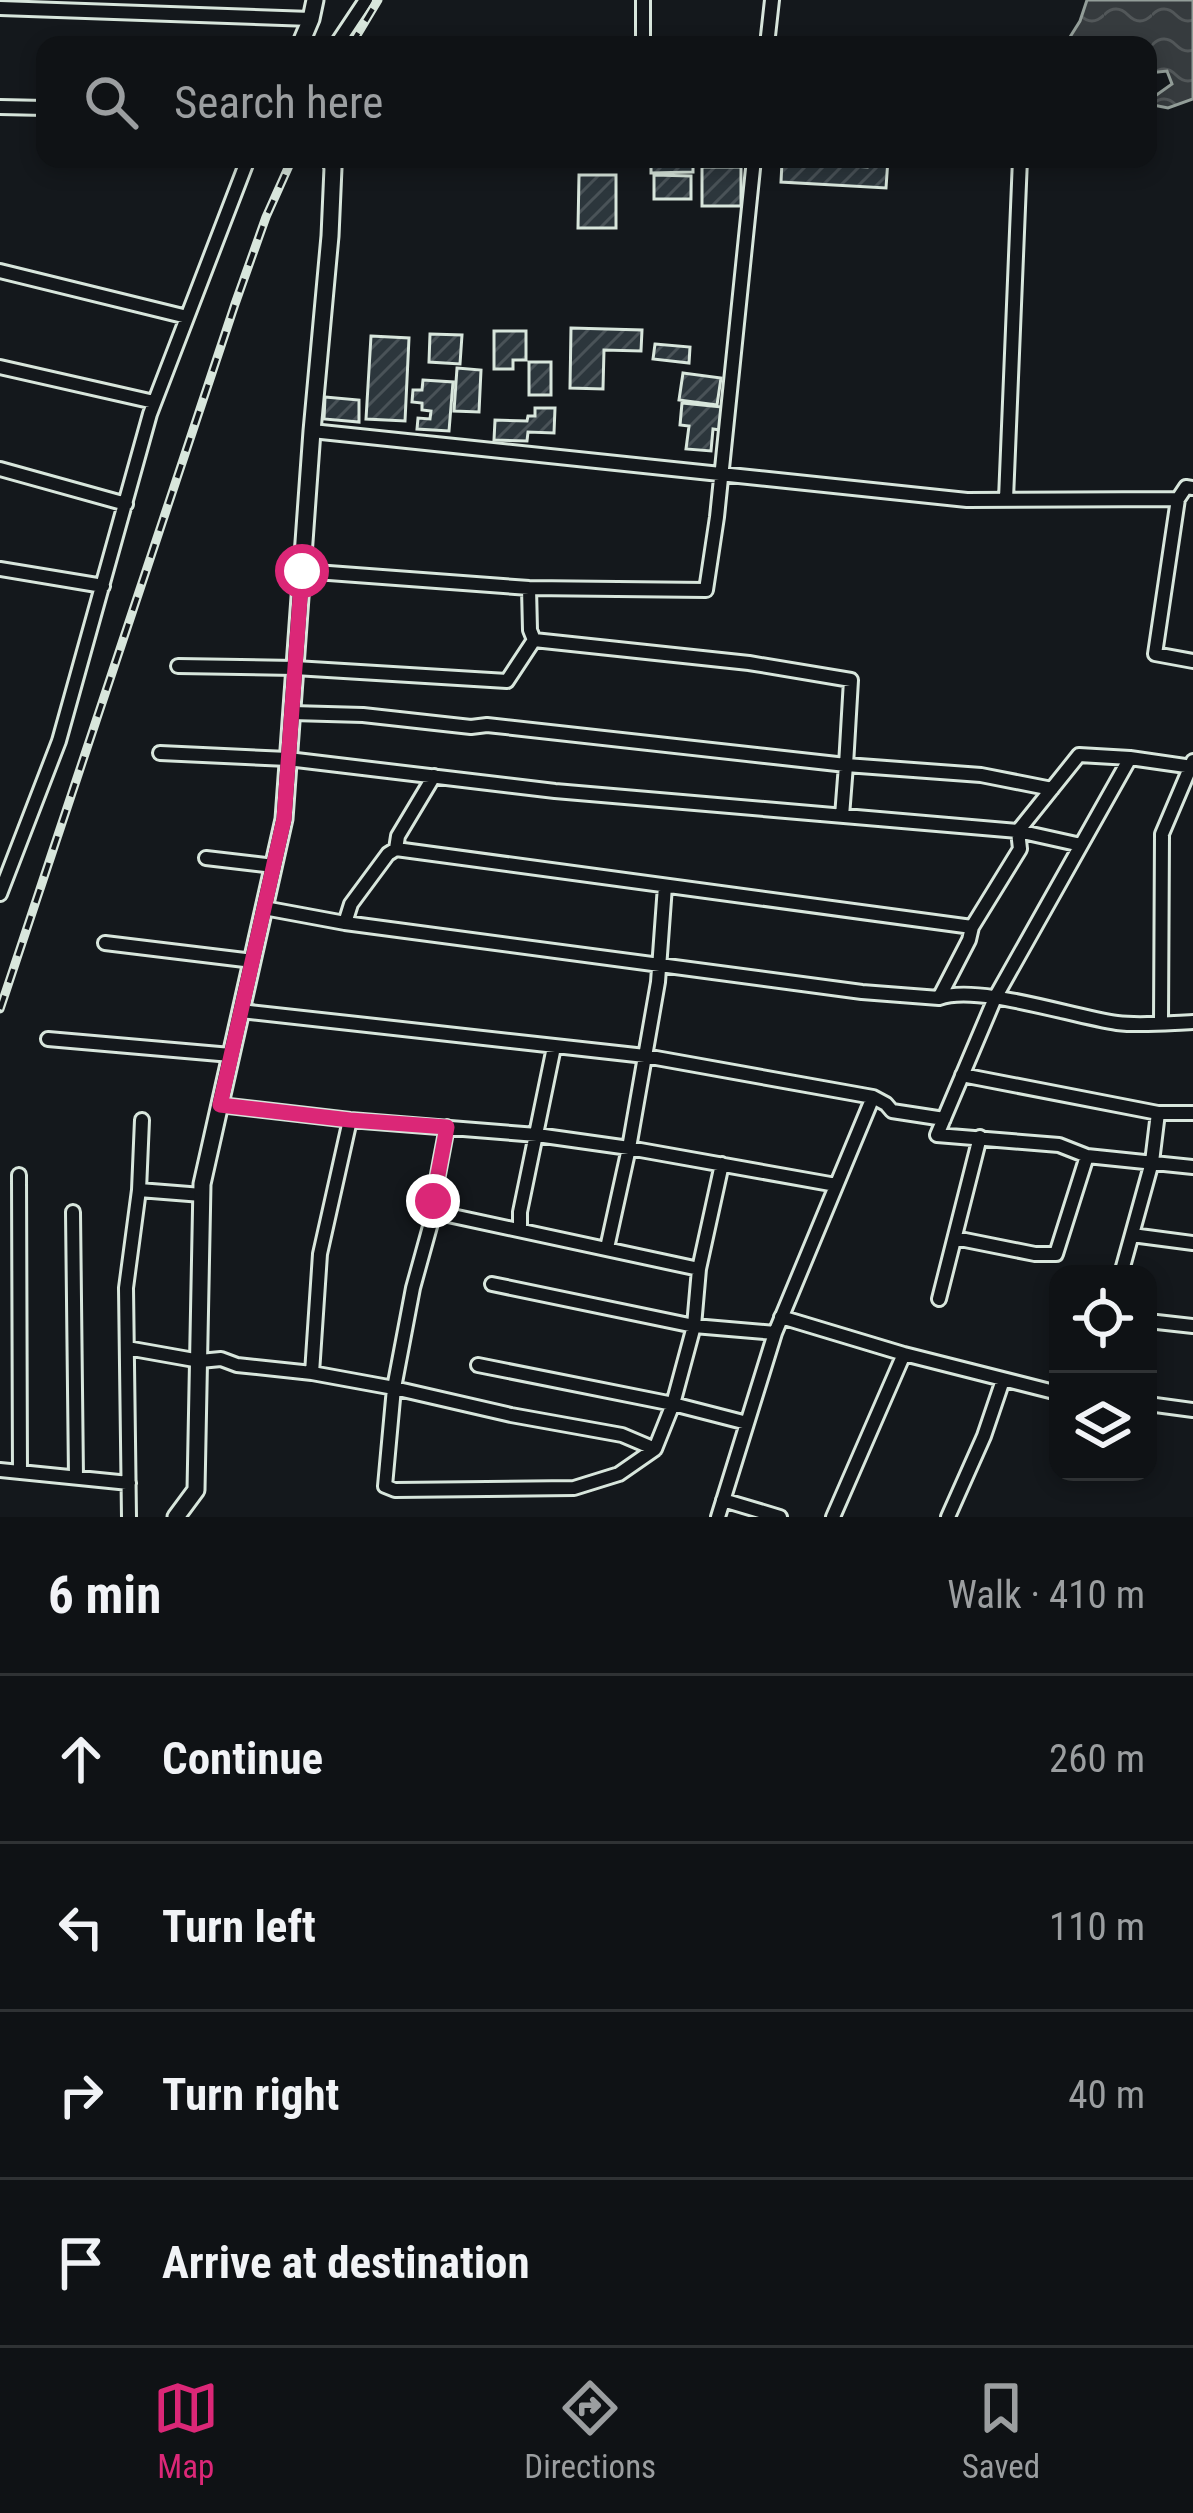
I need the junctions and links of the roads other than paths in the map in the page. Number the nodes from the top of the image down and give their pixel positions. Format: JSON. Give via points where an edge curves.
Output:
{"nodes":[{"id":1,"x":231,"y":0,"type":"edge"},
{"id":2,"x":315,"y":0,"type":"edge"},
{"id":3,"x":365,"y":0,"type":"edge"},
{"id":4,"x":643,"y":0,"type":"edge"},
{"id":5,"x":772,"y":0,"type":"edge"},
{"id":6,"x":0,"y":8,"type":"edge"},
{"id":7,"x":231,"y":16,"type":"junction"},
{"id":8,"x":311,"y":19,"type":"junction"},
{"id":9,"x":304,"y":36,"type":"edge"},
{"id":10,"x":342,"y":36,"type":"edge"},
{"id":11,"x":643,"y":36,"type":"edge"},
{"id":12,"x":768,"y":36,"type":"edge"},
{"id":13,"x":0,"y":107,"type":"edge"},
{"id":14,"x":36,"y":108,"type":"edge"},
{"id":15,"x":245,"y":168,"type":"edge"},
{"id":16,"x":333,"y":168,"type":"edge"},
{"id":17,"x":753,"y":168,"type":"edge"},
{"id":18,"x":1019,"y":168,"type":"edge"},
{"id":19,"x":0,"y":271,"type":"edge"},
{"id":20,"x":187,"y":316,"type":"junction"},
{"id":21,"x":0,"y":368,"type":"edge"},
{"id":22,"x":154,"y":402,"type":"junction"},
{"id":23,"x":312,"y":431,"type":"junction"},
{"id":24,"x":0,"y":469,"type":"edge"},
{"id":25,"x":722,"y":474,"type":"junction"},
{"id":26,"x":1193,"y":488,"type":"edge"},
{"id":27,"x":1006,"y":499,"type":"junction"},
{"id":28,"x":1178,"y":499,"type":"junction"},
{"id":29,"x":126,"y":504,"type":"junction"},
{"id":30,"x":0,"y":569,"type":"edge"},
{"id":31,"x":302,"y":571,"type":"junction"},
{"id":32,"x":104,"y":586,"type":"junction"},
{"id":33,"x":529,"y":588,"type":"junction"},
{"id":34,"x":534,"y":640,"type":"junction"},
{"id":35,"x":1193,"y":662,"type":"edge"},
{"id":36,"x":178,"y":666,"type":"dead end"},
{"id":37,"x":295,"y":668,"type":"junction"},
{"id":38,"x":292,"y":713,"type":"junction"},
{"id":39,"x":160,"y":753,"type":"dead end"},
{"id":40,"x":1130,"y":758,"type":"junction"},
{"id":41,"x":288,"y":759,"type":"junction"},
{"id":42,"x":846,"y":765,"type":"junction"},
{"id":43,"x":1192,"y":765,"type":"edge"},
{"id":44,"x":434,"y":776,"type":"junction"},
{"id":45,"x":1052,"y":789,"type":"junction"},
{"id":46,"x":842,"y":816,"type":"junction"},
{"id":47,"x":1018,"y":831,"type":"junction"},
{"id":48,"x":1081,"y":845,"type":"junction"},
{"id":49,"x":396,"y":850,"type":"junction"},
{"id":50,"x":206,"y":857,"type":"dead end"},
{"id":51,"x":274,"y":866,"type":"junction"},
{"id":52,"x":665,"y":886,"type":"junction"},
{"id":53,"x":1,"y":889,"type":"edge"},
{"id":54,"x":265,"y":908,"type":"junction"},
{"id":55,"x":346,"y":923,"type":"junction"},
{"id":56,"x":972,"y":927,"type":"junction"},
{"id":57,"x":104,"y":944,"type":"dead end"},
{"id":58,"x":253,"y":961,"type":"junction"},
{"id":59,"x":658,"y":964,"type":"junction"},
{"id":60,"x":939,"y":998,"type":"junction"},
{"id":61,"x":995,"y":998,"type":"junction"},
{"id":62,"x":241,"y":1011,"type":"junction"},
{"id":63,"x":1193,"y":1022,"type":"edge"},
{"id":64,"x":1161,"y":1023,"type":"junction"},
{"id":65,"x":48,"y":1039,"type":"dead end"},
{"id":66,"x":554,"y":1047,"type":"junction"},
{"id":67,"x":231,"y":1054,"type":"junction"},
{"id":68,"x":645,"y":1056,"type":"junction"},
{"id":69,"x":962,"y":1075,"type":"junction"},
{"id":70,"x":873,"y":1097,"type":"junction"},
{"id":71,"x":220,"y":1105,"type":"junction"},
{"id":72,"x":1158,"y":1113,"type":"junction"},
{"id":73,"x":1193,"y":1113,"type":"edge"},
{"id":74,"x":944,"y":1119,"type":"junction"},
{"id":75,"x":142,"y":1120,"type":"dead end"},
{"id":76,"x":350,"y":1120,"type":"junction"},
{"id":77,"x":447,"y":1127,"type":"junction"},
{"id":78,"x":537,"y":1135,"type":"junction"},
{"id":79,"x":980,"y":1137,"type":"junction"},
{"id":80,"x":629,"y":1148,"type":"junction"},
{"id":81,"x":1087,"y":1156,"type":"junction"},
{"id":82,"x":1151,"y":1162,"type":"junction"},
{"id":83,"x":722,"y":1164,"type":"junction"},
{"id":84,"x":1193,"y":1167,"type":"edge"},
{"id":85,"x":19,"y":1175,"type":"dead end"},
{"id":86,"x":836,"y":1185,"type":"junction"},
{"id":87,"x":139,"y":1190,"type":"junction"},
{"id":88,"x":202,"y":1196,"type":"junction"},
{"id":89,"x":73,"y":1212,"type":"dead end"},
{"id":90,"x":434,"y":1212,"type":"junction"},
{"id":91,"x":520,"y":1230,"type":"junction"},
{"id":92,"x":1132,"y":1234,"type":"junction"},
{"id":93,"x":956,"y":1238,"type":"junction"},
{"id":94,"x":1193,"y":1243,"type":"edge"},
{"id":95,"x":607,"y":1248,"type":"junction"},
{"id":96,"x":1123,"y":1265,"type":"edge"},
{"id":97,"x":700,"y":1269,"type":"junction"},
{"id":98,"x":492,"y":1284,"type":"dead end"},
{"id":99,"x":939,"y":1299,"type":"dead end"},
{"id":100,"x":782,"y":1317,"type":"junction"},
{"id":101,"x":1157,"y":1322,"type":"edge"},
{"id":102,"x":694,"y":1326,"type":"junction"},
{"id":103,"x":1193,"y":1326,"type":"edge"},
{"id":104,"x":775,"y":1333,"type":"junction"},
{"id":105,"x":127,"y":1348,"type":"junction"},
{"id":106,"x":904,"y":1354,"type":"junction"},
{"id":107,"x":200,"y":1360,"type":"junction"},
{"id":108,"x":478,"y":1365,"type":"dead end"},
{"id":109,"x":312,"y":1373,"type":"junction"},
{"id":110,"x":1003,"y":1380,"type":"junction"},
{"id":111,"x":394,"y":1388,"type":"junction"},
{"id":112,"x":1049,"y":1391,"type":"edge"},
{"id":113,"x":673,"y":1404,"type":"junction"},
{"id":114,"x":1157,"y":1404,"type":"edge"},
{"id":115,"x":1193,"y":1410,"type":"edge"},
{"id":116,"x":747,"y":1423,"type":"junction"},
{"id":117,"x":655,"y":1449,"type":"junction"},
{"id":118,"x":0,"y":1470,"type":"edge"},
{"id":119,"x":20,"y":1472,"type":"junction"},
{"id":120,"x":76,"y":1478,"type":"junction"},
{"id":121,"x":129,"y":1483,"type":"junction"},
{"id":122,"x":723,"y":1500,"type":"junction"},
{"id":123,"x":129,"y":1517,"type":"edge"},
{"id":124,"x":176,"y":1517,"type":"edge"},
{"id":125,"x":718,"y":1517,"type":"edge"},
{"id":126,"x":781,"y":1517,"type":"edge"},
{"id":127,"x":833,"y":1517,"type":"edge"},
{"id":128,"x":948,"y":1517,"type":"edge"}],
"edges":[{"from":1,"to":7,"type":"street"},
{"from":2,"to":8,"type":"street"},
{"from":3,"to":10,"type":"street"},
{"from":4,"to":11,"type":"street"},
{"from":5,"to":12,"type":"street"},
{"from":6,"to":7,"type":"street"},
{"from":7,"to":8,"type":"street"},
{"from":8,"to":9,"type":"street"},
{"from":13,"to":14,"type":"street"},
{"from":15,"to":20,"type":"street"},
{"from":16,"to":23,"type":"street"},
{"from":17,"to":25,"type":"street"},
{"from":18,"to":27,"type":"street"},
{"from":19,"to":20,"type":"street"},
{"from":20,"to":22,"type":"street"},
{"from":21,"to":22,"type":"street"},
{"from":22,"to":29,"type":"street"},
{"from":23,"to":25,"type":"street"},
{"from":23,"to":31,"type":"street"},
{"from":24,"to":29,"type":"street"},
{"from":25,"to":27,"type":"street"},
{"from":25,"to":33,"type":"street","via":[[706,590]]},
{"from":26,"to":28,"type":"street"},
{"from":27,"to":28,"type":"street"},
{"from":28,"to":35,"type":"street","via":[[1155,654]]},
{"from":29,"to":32,"type":"street"},
{"from":30,"to":32,"type":"street"},
{"from":31,"to":33,"type":"street"},
{"from":31,"to":37,"type":"street"},
{"from":32,"to":53,"type":"street","via":[[59,741]]},
{"from":33,"to":34,"type":"street"},
{"from":34,"to":37,"type":"street","via":[[507,681]]},
{"from":34,"to":42,"type":"street","via":[[850,680]]},
{"from":36,"to":37,"type":"street"},
{"from":37,"to":38,"type":"street"},
{"from":38,"to":41,"type":"street"},
{"from":38,"to":42,"type":"street","via":[[487,724]]},
{"from":39,"to":41,"type":"street"},
{"from":40,"to":43,"type":"street"},
{"from":40,"to":45,"type":"street","via":[[1079,755]]},
{"from":40,"to":48,"type":"street"},
{"from":41,"to":44,"type":"street"},
{"from":41,"to":51,"type":"street"},
{"from":42,"to":45,"type":"street"},
{"from":42,"to":46,"type":"street"},
{"from":43,"to":64,"type":"street","via":[[1162,834]]},
{"from":44,"to":46,"type":"street"},
{"from":44,"to":49,"type":"street"},
{"from":45,"to":47,"type":"street"},
{"from":46,"to":47,"type":"street"},
{"from":47,"to":48,"type":"street"},
{"from":47,"to":56,"type":"street","via":[[1020,850]]},
{"from":48,"to":61,"type":"street"},
{"from":49,"to":52,"type":"street"},
{"from":49,"to":55,"type":"street","via":[[351,904]]},
{"from":50,"to":51,"type":"street"},
{"from":51,"to":54,"type":"street"},
{"from":52,"to":56,"type":"street"},
{"from":52,"to":59,"type":"street"},
{"from":54,"to":55,"type":"street"},
{"from":54,"to":58,"type":"street"},
{"from":55,"to":59,"type":"street"},
{"from":56,"to":60,"type":"street"},
{"from":57,"to":58,"type":"street"},
{"from":58,"to":62,"type":"street"},
{"from":59,"to":60,"type":"street"},
{"from":59,"to":68,"type":"street"},
{"from":60,"to":61,"type":"street"},
{"from":61,"to":64,"type":"street","via":[[1120,1024]]},
{"from":61,"to":69,"type":"street"},
{"from":62,"to":66,"type":"street"},
{"from":62,"to":67,"type":"street"},
{"from":63,"to":64,"type":"street"},
{"from":65,"to":67,"type":"street"},
{"from":66,"to":68,"type":"street"},
{"from":66,"to":78,"type":"street"},
{"from":67,"to":71,"type":"street"},
{"from":68,"to":70,"type":"street"},
{"from":68,"to":80,"type":"street"},
{"from":69,"to":72,"type":"street"},
{"from":69,"to":74,"type":"street"},
{"from":70,"to":74,"type":"street","via":[[892,1111]]},
{"from":70,"to":86,"type":"street"},
{"from":71,"to":76,"type":"street"},
{"from":71,"to":88,"type":"street"},
{"from":72,"to":73,"type":"street"},
{"from":72,"to":82,"type":"street"},
{"from":74,"to":79,"type":"street","via":[[937,1135]]},
{"from":75,"to":87,"type":"street"},
{"from":76,"to":77,"type":"street"},
{"from":76,"to":109,"type":"street","via":[[320,1254]]},
{"from":77,"to":78,"type":"street"},
{"from":77,"to":90,"type":"street"},
{"from":78,"to":80,"type":"street"},
{"from":78,"to":91,"type":"street"},
{"from":79,"to":81,"type":"street"},
{"from":79,"to":93,"type":"street"},
{"from":80,"to":83,"type":"street"},
{"from":80,"to":95,"type":"street"},
{"from":81,"to":82,"type":"street"},
{"from":81,"to":93,"type":"street","via":[[1056,1254]]},
{"from":82,"to":84,"type":"street"},
{"from":82,"to":92,"type":"street"},
{"from":83,"to":86,"type":"street"},
{"from":83,"to":97,"type":"street"},
{"from":85,"to":119,"type":"street"},
{"from":86,"to":100,"type":"street"},
{"from":87,"to":88,"type":"street"},
{"from":87,"to":105,"type":"street"},
{"from":88,"to":107,"type":"street"},
{"from":89,"to":120,"type":"street"},
{"from":90,"to":91,"type":"street"},
{"from":90,"to":111,"type":"street"},
{"from":91,"to":95,"type":"street"},
{"from":92,"to":94,"type":"street"},
{"from":92,"to":96,"type":"street"},
{"from":93,"to":99,"type":"street"},
{"from":95,"to":97,"type":"street"},
{"from":97,"to":102,"type":"street"},
{"from":98,"to":102,"type":"street"},
{"from":100,"to":104,"type":"street"},
{"from":100,"to":106,"type":"street"},
{"from":101,"to":103,"type":"street"},
{"from":102,"to":104,"type":"street"},
{"from":102,"to":113,"type":"street"},
{"from":104,"to":116,"type":"street"},
{"from":105,"to":107,"type":"street"},
{"from":105,"to":121,"type":"street"},
{"from":106,"to":110,"type":"street"},
{"from":106,"to":127,"type":"street"},
{"from":107,"to":109,"type":"street"},
{"from":107,"to":124,"type":"street","via":[[196,1490]]},
{"from":108,"to":113,"type":"street"},
{"from":109,"to":111,"type":"street"},
{"from":110,"to":112,"type":"street"},
{"from":110,"to":128,"type":"street"},
{"from":111,"to":117,"type":"street","via":[[622,1435]]},
{"from":111,"to":117,"type":"street","via":[[385,1486],[395,1490],[574,1488],[619,1474]]},
{"from":113,"to":116,"type":"street"},
{"from":113,"to":117,"type":"street"},
{"from":114,"to":115,"type":"street"},
{"from":116,"to":122,"type":"street"},
{"from":118,"to":119,"type":"street"},
{"from":119,"to":120,"type":"street"},
{"from":120,"to":121,"type":"street"},
{"from":121,"to":123,"type":"street"},
{"from":122,"to":125,"type":"street"},
{"from":122,"to":126,"type":"street"}]}
